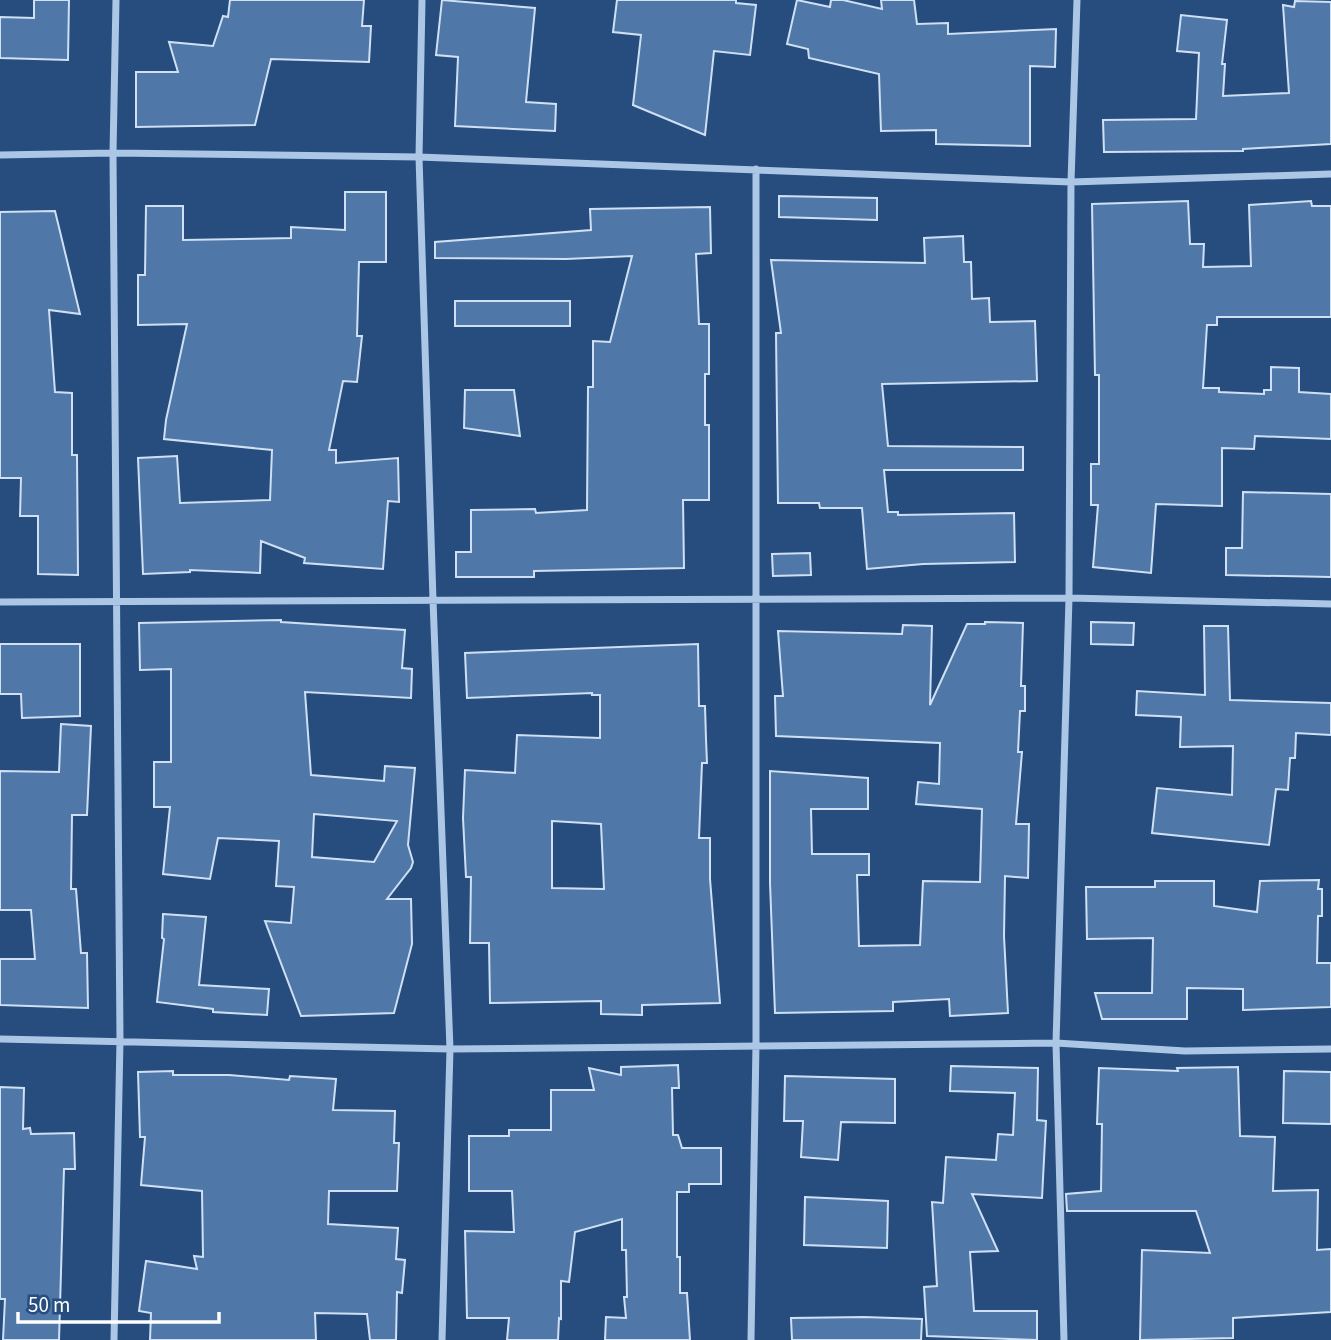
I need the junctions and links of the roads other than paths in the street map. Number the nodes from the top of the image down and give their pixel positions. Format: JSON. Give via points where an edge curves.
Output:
{"nodes":[{"id":1,"x":116,"y":0,"type":"edge"},
{"id":2,"x":422,"y":0,"type":"edge"},
{"id":3,"x":1077,"y":0,"type":"edge"},
{"id":4,"x":113,"y":153,"type":"junction"},
{"id":5,"x":0,"y":155,"type":"edge"},
{"id":6,"x":419,"y":157,"type":"junction"},
{"id":7,"x":756,"y":169,"type":"junction"},
{"id":8,"x":1331,"y":174,"type":"edge"},
{"id":9,"x":1071,"y":182,"type":"junction"},
{"id":10,"x":1069,"y":598,"type":"junction"},
{"id":11,"x":755,"y":599,"type":"junction"},
{"id":12,"x":433,"y":600,"type":"junction"},
{"id":13,"x":0,"y":602,"type":"edge"},
{"id":14,"x":115,"y":603,"type":"junction"},
{"id":15,"x":1331,"y":604,"type":"edge"},
{"id":16,"x":0,"y":1039,"type":"edge"},
{"id":17,"x":120,"y":1040,"type":"junction"},
{"id":18,"x":1056,"y":1043,"type":"junction"},
{"id":19,"x":756,"y":1044,"type":"junction"},
{"id":20,"x":450,"y":1049,"type":"junction"},
{"id":21,"x":1331,"y":1049,"type":"edge"},
{"id":22,"x":114,"y":1340,"type":"edge"},
{"id":23,"x":442,"y":1340,"type":"edge"},
{"id":24,"x":751,"y":1340,"type":"edge"},
{"id":25,"x":1064,"y":1340,"type":"edge"}],
"edges":[{"from":1,"to":4,"type":"street"},
{"from":2,"to":6,"type":"street"},
{"from":3,"to":9,"type":"street"},
{"from":4,"to":5,"type":"street"},
{"from":4,"to":6,"type":"street"},
{"from":4,"to":14,"type":"street"},
{"from":6,"to":7,"type":"street"},
{"from":6,"to":12,"type":"street"},
{"from":7,"to":9,"type":"street"},
{"from":7,"to":11,"type":"street"},
{"from":8,"to":9,"type":"street"},
{"from":9,"to":10,"type":"street"},
{"from":10,"to":11,"type":"street"},
{"from":10,"to":15,"type":"street"},
{"from":10,"to":18,"type":"street"},
{"from":11,"to":12,"type":"street"},
{"from":11,"to":19,"type":"street"},
{"from":12,"to":14,"type":"street"},
{"from":12,"to":20,"type":"street"},
{"from":13,"to":14,"type":"street"},
{"from":14,"to":17,"type":"street"},
{"from":16,"to":17,"type":"street"},
{"from":17,"to":20,"type":"street"},
{"from":17,"to":22,"type":"street"},
{"from":18,"to":19,"type":"street"},
{"from":18,"to":21,"type":"street","via":[[1185,1051]]},
{"from":18,"to":25,"type":"street"},
{"from":19,"to":20,"type":"street"},
{"from":19,"to":24,"type":"street"},
{"from":20,"to":23,"type":"street"}]}
